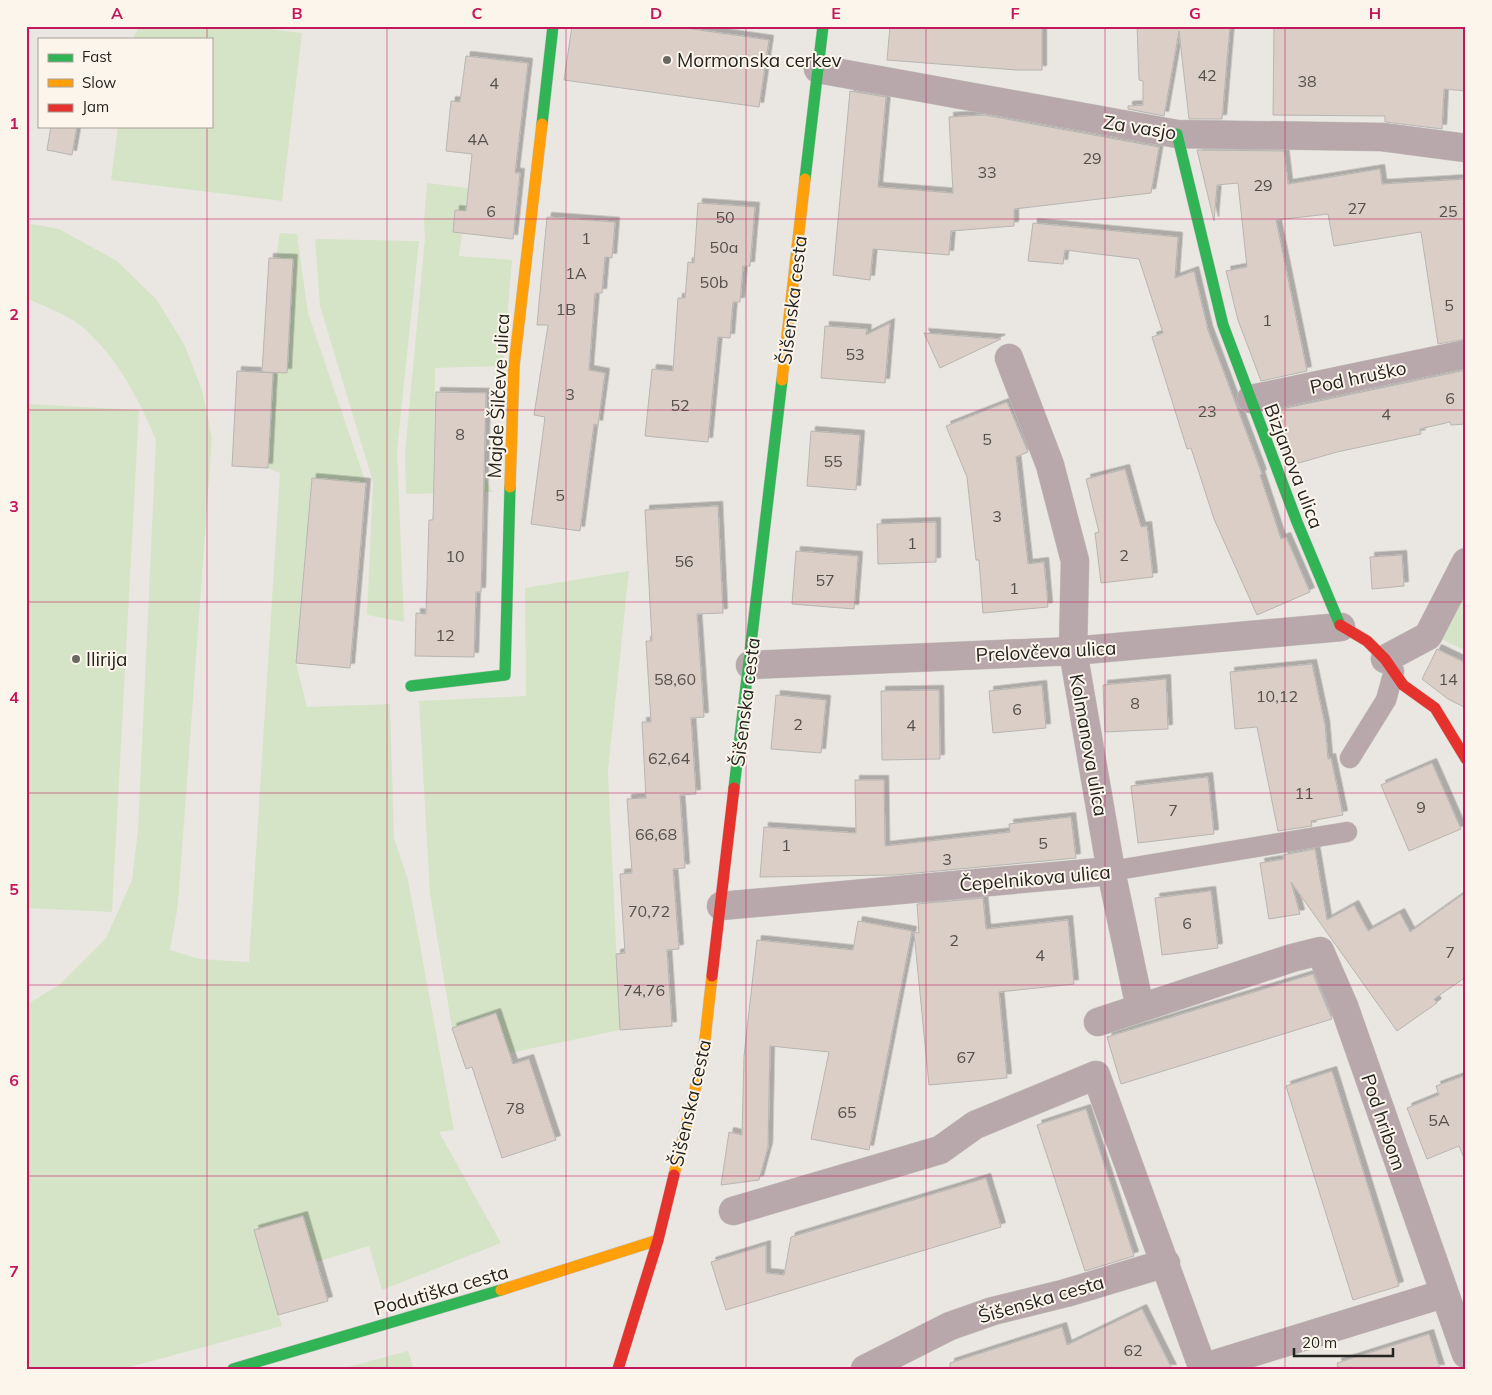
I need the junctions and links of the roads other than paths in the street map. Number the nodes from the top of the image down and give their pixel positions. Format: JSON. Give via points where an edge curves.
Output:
{"nodes":[{"id":1,"x":553,"y":26,"type":"edge"},
{"id":2,"x":823,"y":26,"type":"edge"},
{"id":3,"x":818,"y":69,"type":"junction"},
{"id":4,"x":1177,"y":134,"type":"junction"},
{"id":5,"x":1466,"y":148,"type":"edge"},
{"id":6,"x":1466,"y":354,"type":"edge"},
{"id":7,"x":1009,"y":358,"type":"dead end"},
{"id":8,"x":1251,"y":399,"type":"junction"},
{"id":9,"x":1466,"y":562,"type":"edge"},
{"id":10,"x":1341,"y":627,"type":"junction"},
{"id":11,"x":1073,"y":651,"type":"junction"},
{"id":12,"x":750,"y":665,"type":"junction"},
{"id":13,"x":1390,"y":665,"type":"junction"},
{"id":14,"x":411,"y":686,"type":"dead end"},
{"id":15,"x":1350,"y":758,"type":"dead end"},
{"id":16,"x":1466,"y":759,"type":"edge"},
{"id":17,"x":1347,"y":832,"type":"dead end"},
{"id":18,"x":1111,"y":871,"type":"junction"},
{"id":19,"x":721,"y":906,"type":"junction"},
{"id":20,"x":1140,"y":1008,"type":"junction"},
{"id":21,"x":1098,"y":1022,"type":"dead end"},
{"id":22,"x":733,"y":1211,"type":"dead end"},
{"id":23,"x":658,"y":1240,"type":"junction"},
{"id":24,"x":1166,"y":1263,"type":"junction"},
{"id":25,"x":1443,"y":1294,"type":"junction"},
{"id":26,"x":1466,"y":1354,"type":"edge"},
{"id":27,"x":1202,"y":1368,"type":"edge"},
{"id":28,"x":233,"y":1369,"type":"edge"},
{"id":29,"x":618,"y":1369,"type":"edge"},
{"id":30,"x":865,"y":1369,"type":"edge"}],
"edges":[{"from":1,"to":14,"type":"main road","name":"Majde Šilčeve ulica","via":[[514,366],[504,675]]},
{"from":2,"to":3,"type":"main road","name":"Šišenska cesta"},
{"from":3,"to":4,"type":"street","name":"Za vasjo"},
{"from":3,"to":12,"type":"main road","name":"Šišenska cesta"},
{"from":4,"to":5,"type":"street","name":"Za vasjo","via":[[1382,137]]},
{"from":4,"to":8,"type":"main road","name":"Bizjanova ulica","via":[[1223,325]]},
{"from":6,"to":8,"type":"street","name":"Pod hruško"},
{"from":7,"to":11,"type":"street","name":"Kolmanova ulica","via":[[1050,465],[1075,561]]},
{"from":8,"to":10,"type":"main road","name":"Bizjanova ulica","via":[[1300,530]]},
{"from":9,"to":13,"type":"street","via":[[1428,636]]},
{"from":10,"to":11,"type":"street","name":"Prelovčeva ulica"},
{"from":10,"to":13,"type":"main road","via":[[1367,641]]},
{"from":11,"to":12,"type":"street","name":"Prelovčeva ulica"},
{"from":11,"to":18,"type":"street","name":"Kolmanova ulica"},
{"from":12,"to":19,"type":"main road","name":"Šišenska cesta"},
{"from":13,"to":15,"type":"lane","via":[[1386,700]]},
{"from":13,"to":16,"type":"main road","via":[[1404,685],[1435,708]]},
{"from":17,"to":18,"type":"lane","name":"Čepelnikova ulica"},
{"from":18,"to":19,"type":"street","name":"Čepelnikova ulica"},
{"from":18,"to":20,"type":"street"},
{"from":19,"to":23,"type":"main road","name":"Šišenska cesta","via":[[703,1057]]},
{"from":20,"to":21,"type":"street"},
{"from":20,"to":25,"type":"street","name":"Pod hribom","via":[[1320,951],[1344,1006]]},
{"from":22,"to":24,"type":"street","via":[[940,1150],[974,1124],[1096,1075]]},
{"from":23,"to":28,"type":"main road","name":"Podutiška cesta","via":[[546,1277]]},
{"from":23,"to":29,"type":"main road","name":"Šišenska cesta"},
{"from":24,"to":27,"type":"street"},
{"from":24,"to":30,"type":"street","name":"Šišenska cesta","via":[[950,1326]]},
{"from":25,"to":26,"type":"street","name":"Pod hribom"},
{"from":25,"to":27,"type":"street"}]}
